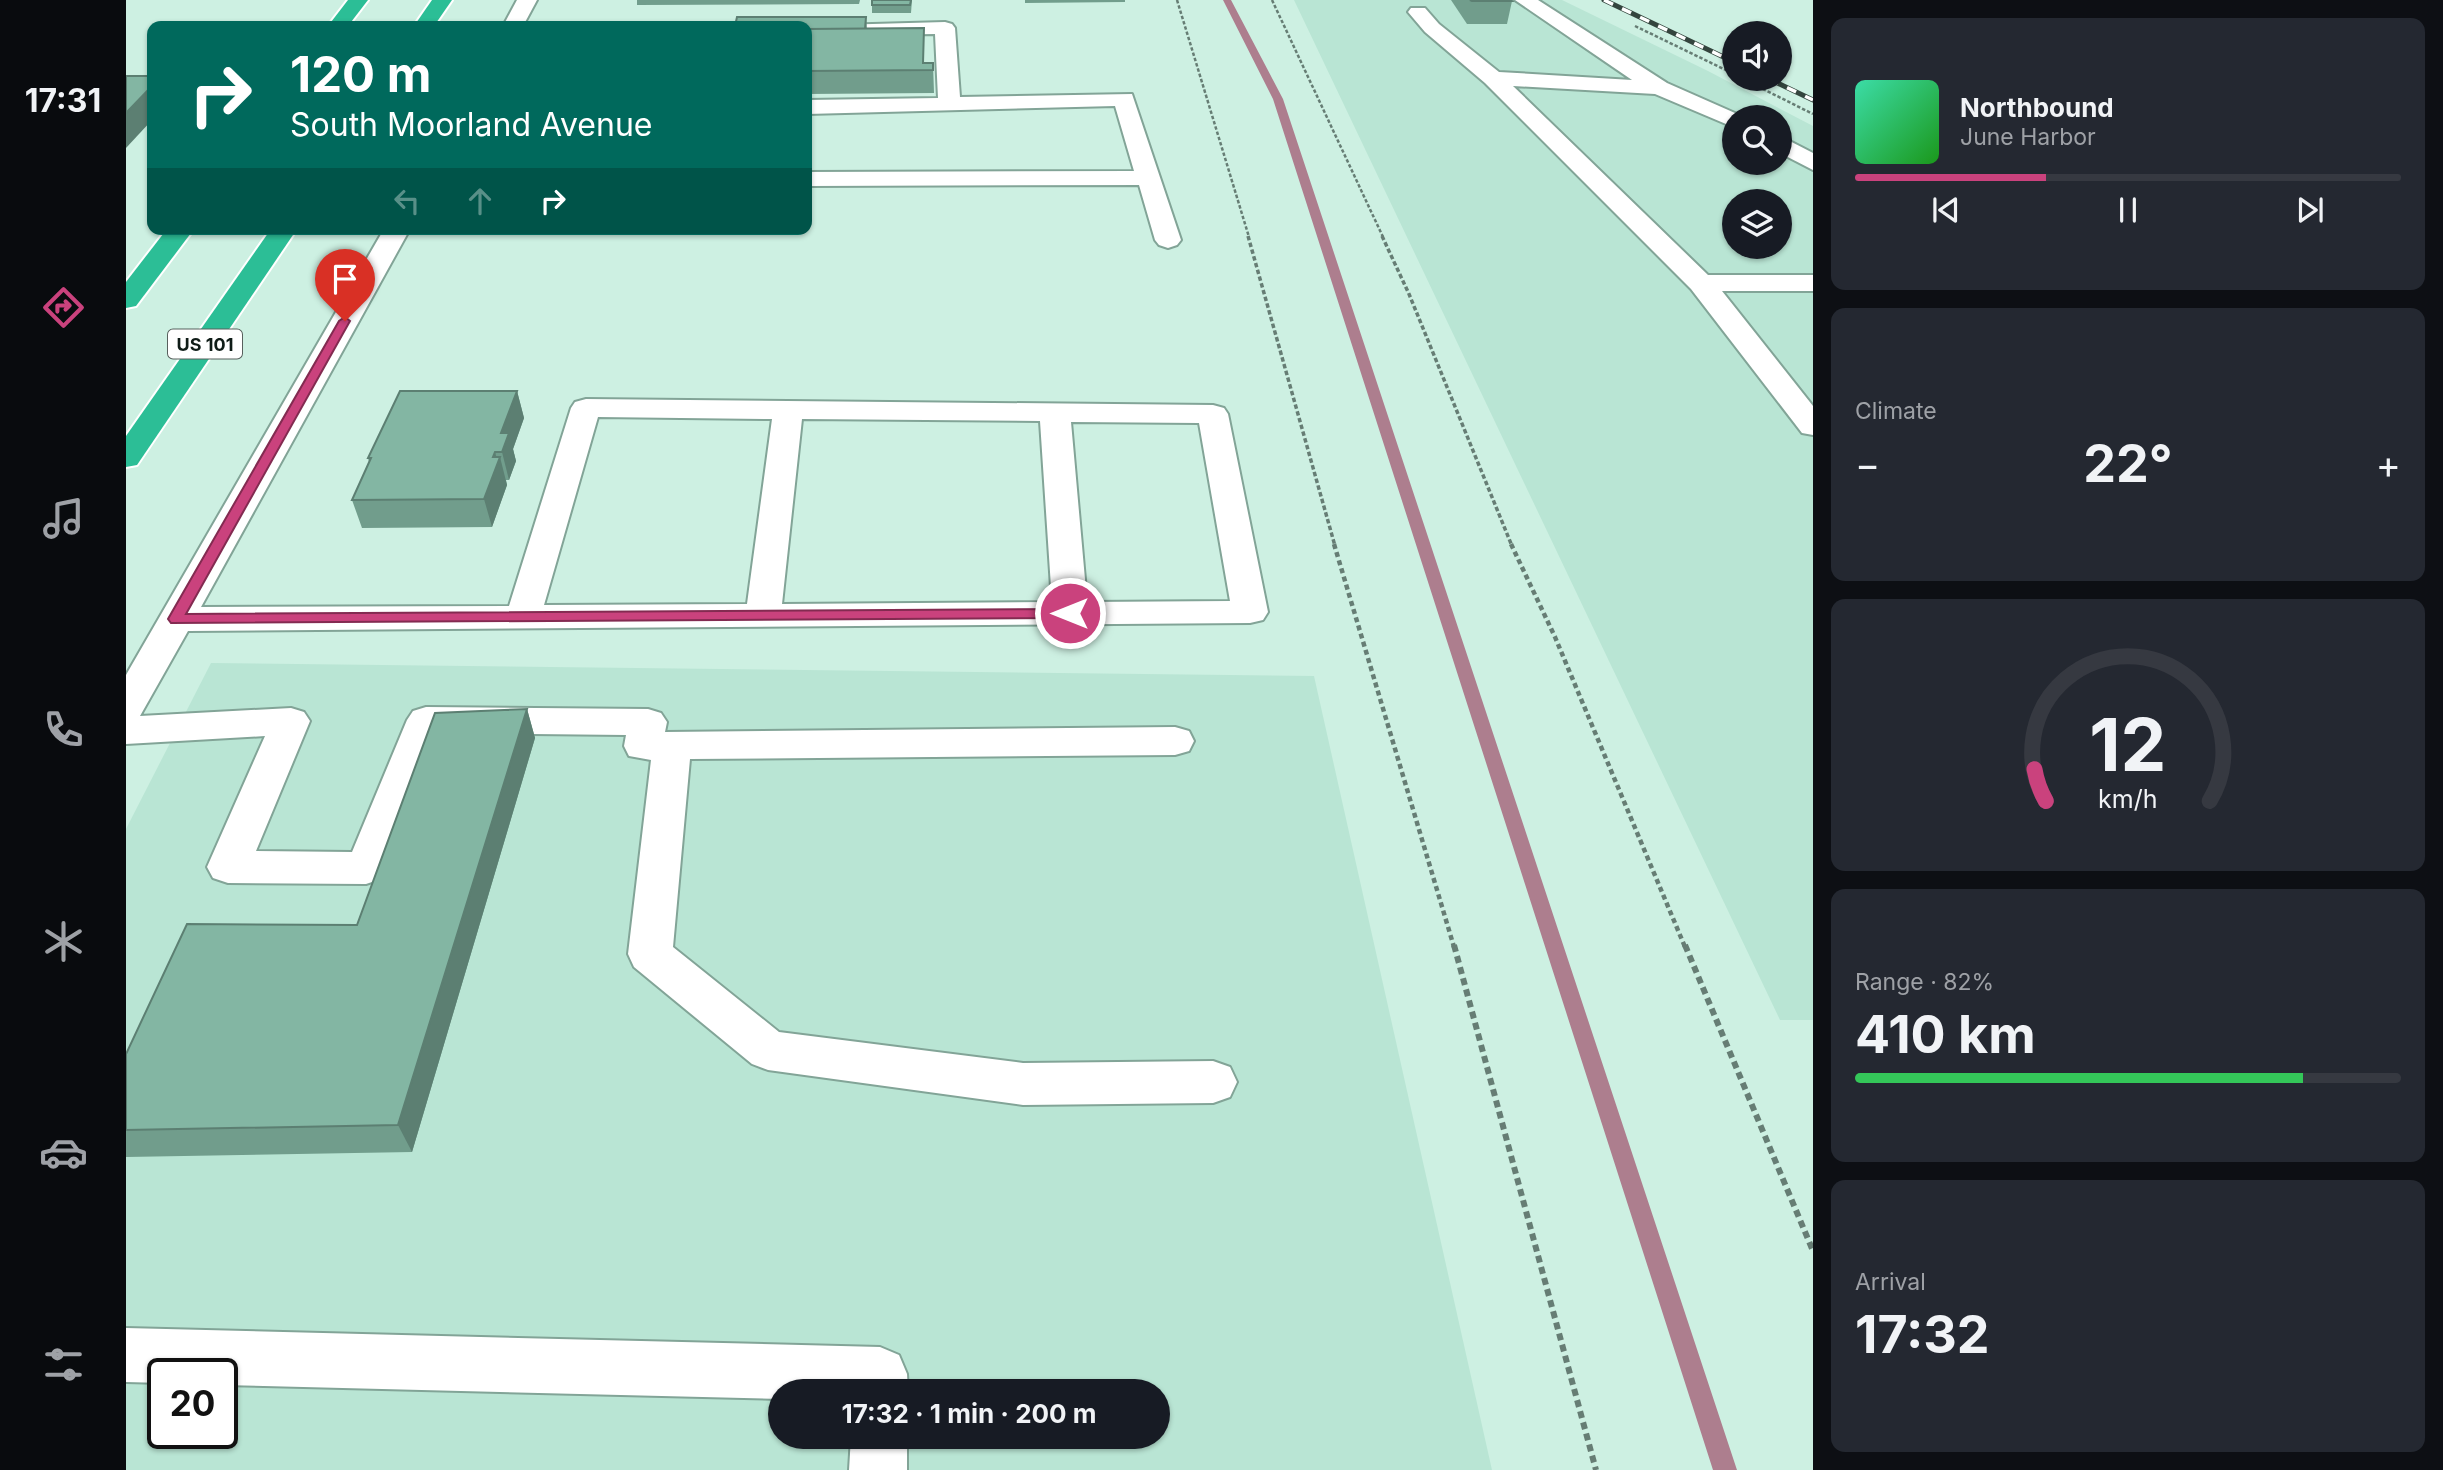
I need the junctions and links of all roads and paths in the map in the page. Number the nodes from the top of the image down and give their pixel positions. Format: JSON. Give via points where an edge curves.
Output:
{"nodes":[{"id":1,"x":358,"y":0,"type":"edge"},
{"id":2,"x":442,"y":0,"type":"edge"},
{"id":3,"x":527,"y":0,"type":"edge"},
{"id":4,"x":1177,"y":0,"type":"edge"},
{"id":5,"x":1272,"y":0,"type":"edge"},
{"id":6,"x":1525,"y":0,"type":"edge"},
{"id":7,"x":1418,"y":12,"type":"dead end"},
{"id":8,"x":342,"y":21,"type":"edge"},
{"id":9,"x":427,"y":21,"type":"edge"},
{"id":10,"x":516,"y":21,"type":"edge"},
{"id":11,"x":1630,"y":23,"type":"dead end"},
{"id":12,"x":812,"y":30,"type":"edge"},
{"id":13,"x":1722,"y":68,"type":"edge"},
{"id":14,"x":1493,"y":78,"type":"junction"},
{"id":15,"x":1659,"y":88,"type":"junction"},
{"id":16,"x":1768,"y":91,"type":"edge"},
{"id":17,"x":949,"y":104,"type":"junction"},
{"id":18,"x":812,"y":107,"type":"edge"},
{"id":19,"x":1722,"y":114,"type":"edge"},
{"id":20,"x":1813,"y":114,"type":"edge"},
{"id":21,"x":1792,"y":150,"type":"edge"},
{"id":22,"x":1813,"y":163,"type":"edge"},
{"id":23,"x":1149,"y":178,"type":"junction"},
{"id":24,"x":812,"y":179,"type":"edge"},
{"id":25,"x":176,"y":235,"type":"edge"},
{"id":26,"x":280,"y":235,"type":"edge"},
{"id":27,"x":394,"y":235,"type":"edge"},
{"id":28,"x":1168,"y":240,"type":"dead end"},
{"id":29,"x":1701,"y":283,"type":"junction"},
{"id":30,"x":1813,"y":283,"type":"edge"},
{"id":31,"x":126,"y":300,"type":"edge"},
{"id":32,"x":788,"y":410,"type":"junction"},
{"id":33,"x":1055,"y":413,"type":"junction"},
{"id":34,"x":1813,"y":426,"type":"edge"},
{"id":35,"x":126,"y":458,"type":"edge"},
{"id":36,"x":1070,"y":613,"type":"junction"},
{"id":37,"x":764,"y":615,"type":"junction"},
{"id":38,"x":523,"y":617,"type":"junction"},
{"id":39,"x":176,"y":619,"type":"junction"},
{"id":40,"x":126,"y":708,"type":"edge"},
{"id":41,"x":126,"y":730,"type":"edge"},
{"id":42,"x":1175,"y":741,"type":"dead end"},
{"id":43,"x":672,"y":746,"type":"junction"},
{"id":44,"x":1213,"y":1082,"type":"dead end"},
{"id":45,"x":1813,"y":1251,"type":"edge"},
{"id":46,"x":126,"y":1355,"type":"edge"},
{"id":47,"x":880,"y":1379,"type":"edge"},
{"id":48,"x":879,"y":1449,"type":"edge"},
{"id":49,"x":878,"y":1470,"type":"edge"},
{"id":50,"x":1596,"y":1470,"type":"edge"}],
"edges":[{"from":1,"to":8,"type":"highway"},
{"from":2,"to":9,"type":"highway"},
{"from":3,"to":10,"type":"street"},
{"from":4,"to":50,"type":"path","via":[[1471,1003]]},
{"from":5,"to":45,"type":"path","via":[[1409,294],[1503,527],[1555,637]]},
{"from":6,"to":15,"type":"street"},
{"from":7,"to":14,"type":"street"},
{"from":11,"to":13,"type":"path"},
{"from":12,"to":17,"type":"street","via":[[945,28]]},
{"from":14,"to":15,"type":"street"},
{"from":14,"to":29,"type":"street"},
{"from":15,"to":19,"type":"street"},
{"from":16,"to":20,"type":"path"},
{"from":17,"to":18,"type":"street"},
{"from":17,"to":23,"type":"street","via":[[1124,99]]},
{"from":21,"to":22,"type":"street"},
{"from":23,"to":24,"type":"street"},
{"from":23,"to":28,"type":"street"},
{"from":25,"to":31,"type":"highway"},
{"from":26,"to":35,"type":"highway","number":"US 101"},
{"from":27,"to":39,"type":"street"},
{"from":29,"to":30,"type":"street"},
{"from":29,"to":34,"type":"street"},
{"from":32,"to":33,"type":"street"},
{"from":32,"to":37,"type":"street"},
{"from":32,"to":38,"type":"street","via":[[586,408]]},
{"from":33,"to":36,"type":"street"},
{"from":33,"to":36,"type":"street","via":[[1213,414],[1250,612]]},
{"from":36,"to":37,"type":"street"},
{"from":37,"to":38,"type":"street"},
{"from":38,"to":39,"type":"street"},
{"from":39,"to":40,"type":"street"},
{"from":41,"to":43,"type":"street","via":[[291,721],[228,867],[366,868],[426,720],[648,722],[643,746]]},
{"from":42,"to":43,"type":"street"},
{"from":43,"to":44,"type":"street","via":[[650,954],[768,1050],[1023,1084]]},
{"from":46,"to":47,"type":"street","via":[[880,1374]]},
{"from":48,"to":49,"type":"street"}]}
